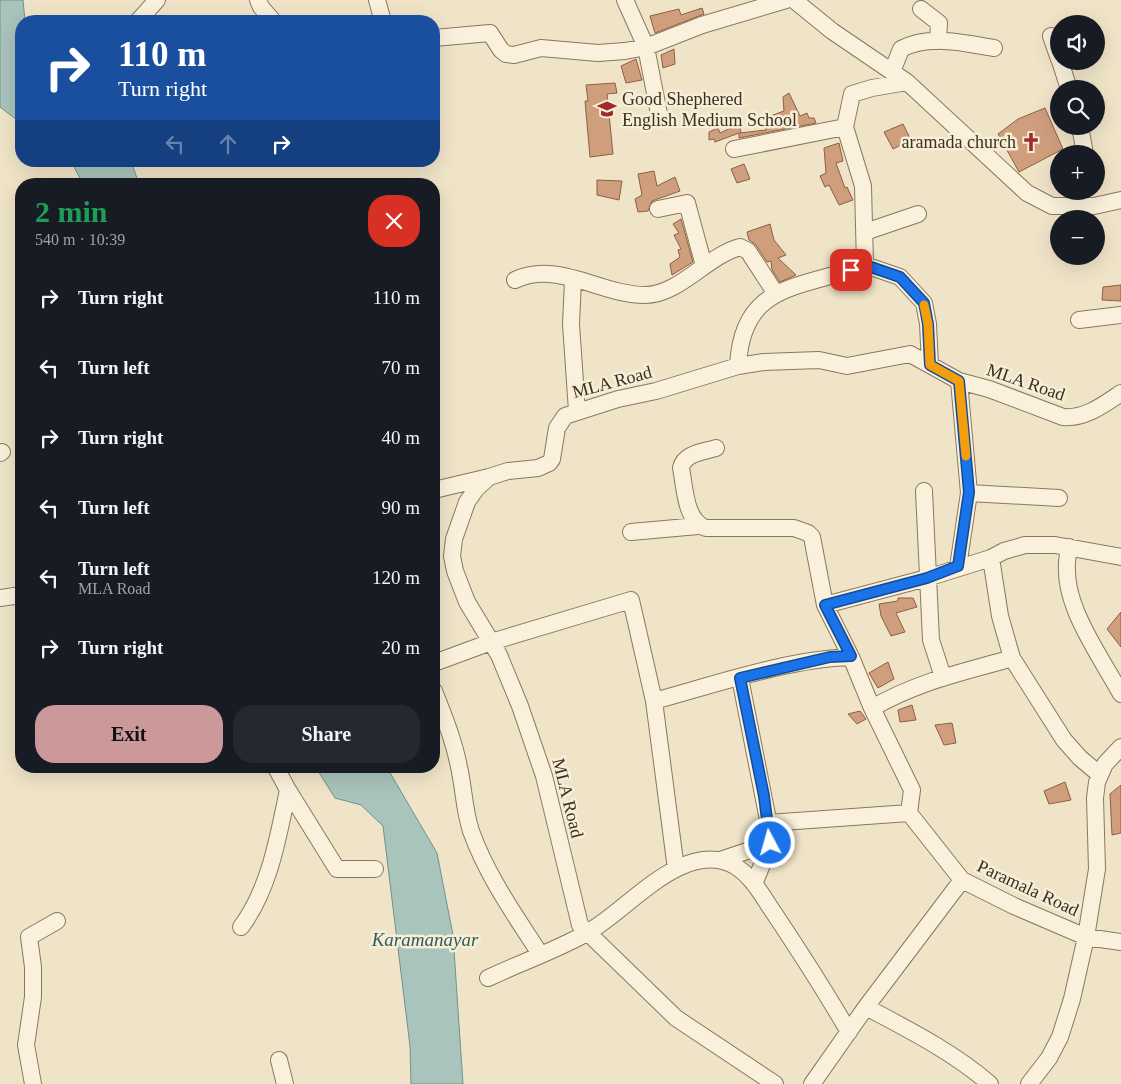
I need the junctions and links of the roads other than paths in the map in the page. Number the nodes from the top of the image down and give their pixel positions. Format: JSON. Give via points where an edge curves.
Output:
{"nodes":[{"id":1,"x":157,"y":0,"type":"edge"},
{"id":2,"x":258,"y":0,"type":"edge"},
{"id":3,"x":377,"y":0,"type":"edge"},
{"id":4,"x":625,"y":0,"type":"edge"},
{"id":5,"x":786,"y":0,"type":"edge"},
{"id":6,"x":794,"y":0,"type":"edge"},
{"id":7,"x":921,"y":9,"type":"dead end"},
{"id":8,"x":143,"y":15,"type":"edge"},
{"id":9,"x":268,"y":15,"type":"edge"},
{"id":10,"x":379,"y":15,"type":"edge"},
{"id":11,"x":440,"y":37,"type":"edge"},
{"id":12,"x":938,"y":41,"type":"junction"},
{"id":13,"x":646,"y":47,"type":"junction"},
{"id":14,"x":994,"y":48,"type":"dead end"},
{"id":15,"x":892,"y":72,"type":"junction"},
{"id":16,"x":907,"y":82,"type":"junction"},
{"id":17,"x":659,"y":114,"type":"dead end"},
{"id":18,"x":845,"y":127,"type":"junction"},
{"id":19,"x":734,"y":149,"type":"dead end"},
{"id":20,"x":1105,"y":199,"type":"edge"},
{"id":21,"x":1087,"y":200,"type":"edge"},
{"id":22,"x":1121,"y":200,"type":"edge"},
{"id":23,"x":658,"y":209,"type":"dead end"},
{"id":24,"x":918,"y":214,"type":"dead end"},
{"id":25,"x":864,"y":232,"type":"junction"},
{"id":26,"x":865,"y":265,"type":"junction"},
{"id":27,"x":704,"y":266,"type":"junction"},
{"id":28,"x":514,"y":280,"type":"dead end"},
{"id":29,"x":573,"y":280,"type":"junction"},
{"id":30,"x":776,"y":294,"type":"junction"},
{"id":31,"x":1121,"y":315,"type":"edge"},
{"id":32,"x":1079,"y":320,"type":"dead end"},
{"id":33,"x":930,"y":365,"type":"junction"},
{"id":34,"x":738,"y":366,"type":"junction"},
{"id":35,"x":959,"y":381,"type":"junction"},
{"id":36,"x":1121,"y":393,"type":"edge"},
{"id":37,"x":577,"y":411,"type":"junction"},
{"id":38,"x":716,"y":448,"type":"dead end"},
{"id":39,"x":489,"y":477,"type":"junction"},
{"id":40,"x":440,"y":489,"type":"edge"},
{"id":41,"x":924,"y":491,"type":"dead end"},
{"id":42,"x":969,"y":492,"type":"junction"},
{"id":43,"x":1059,"y":498,"type":"dead end"},
{"id":44,"x":698,"y":526,"type":"junction"},
{"id":45,"x":631,"y":532,"type":"dead end"},
{"id":46,"x":1069,"y":548,"type":"junction"},
{"id":47,"x":1121,"y":557,"type":"edge"},
{"id":48,"x":991,"y":558,"type":"junction"},
{"id":49,"x":958,"y":566,"type":"junction"},
{"id":50,"x":927,"y":578,"type":"junction"},
{"id":51,"x":15,"y":596,"type":"edge"},
{"id":52,"x":0,"y":598,"type":"edge"},
{"id":53,"x":825,"y":605,"type":"junction"},
{"id":54,"x":491,"y":642,"type":"junction"},
{"id":55,"x":851,"y":656,"type":"junction"},
{"id":56,"x":1012,"y":658,"type":"junction"},
{"id":57,"x":440,"y":661,"type":"edge"},
{"id":58,"x":943,"y":677,"type":"junction"},
{"id":59,"x":740,"y":678,"type":"junction"},
{"id":60,"x":1121,"y":694,"type":"edge"},
{"id":61,"x":654,"y":701,"type":"junction"},
{"id":62,"x":440,"y":706,"type":"edge"},
{"id":63,"x":872,"y":708,"type":"junction"},
{"id":64,"x":1121,"y":747,"type":"edge"},
{"id":65,"x":279,"y":773,"type":"edge"},
{"id":66,"x":1100,"y":774,"type":"junction"},
{"id":67,"x":288,"y":790,"type":"junction"},
{"id":68,"x":909,"y":814,"type":"junction"},
{"id":69,"x":768,"y":823,"type":"junction"},
{"id":70,"x":770,"y":843,"type":"junction"},
{"id":71,"x":720,"y":860,"type":"junction"},
{"id":72,"x":676,"y":868,"type":"junction"},
{"id":73,"x":375,"y":869,"type":"dead end"},
{"id":74,"x":962,"y":880,"type":"junction"},
{"id":75,"x":754,"y":884,"type":"junction"},
{"id":76,"x":57,"y":921,"type":"dead end"},
{"id":77,"x":240,"y":927,"type":"dead end"},
{"id":78,"x":586,"y":934,"type":"junction"},
{"id":79,"x":1086,"y":937,"type":"junction"},
{"id":80,"x":1121,"y":942,"type":"edge"},
{"id":81,"x":540,"y":954,"type":"junction"},
{"id":82,"x":488,"y":978,"type":"dead end"},
{"id":83,"x":866,"y":1007,"type":"junction"},
{"id":84,"x":849,"y":1032,"type":"junction"},
{"id":85,"x":279,"y":1060,"type":"dead end"},
{"id":86,"x":988,"y":1083,"type":"edge"},
{"id":87,"x":33,"y":1084,"type":"edge"},
{"id":88,"x":285,"y":1084,"type":"edge"},
{"id":89,"x":775,"y":1084,"type":"edge"},
{"id":90,"x":812,"y":1084,"type":"edge"},
{"id":91,"x":1029,"y":1084,"type":"edge"}],
"edges":[{"from":1,"to":8,"type":"street"},
{"from":2,"to":9,"type":"street"},
{"from":3,"to":10,"type":"street"},
{"from":4,"to":13,"type":"street"},
{"from":5,"to":13,"type":"street","via":[[702,25]]},
{"from":6,"to":15,"type":"street"},
{"from":7,"to":12,"type":"street","via":[[939,22]]},
{"from":11,"to":13,"type":"street","via":[[490,33],[501,50],[514,55],[541,48],[598,53]]},
{"from":12,"to":14,"type":"street","via":[[951,40]]},
{"from":12,"to":15,"type":"street","via":[[914,42],[901,49]]},
{"from":13,"to":17,"type":"street"},
{"from":15,"to":16,"type":"street"},
{"from":16,"to":18,"type":"street","via":[[852,94]]},
{"from":16,"to":21,"type":"street","via":[[1027,193],[1052,206]]},
{"from":18,"to":19,"type":"street"},
{"from":18,"to":25,"type":"street","via":[[863,186]]},
{"from":20,"to":22,"type":"street"},
{"from":23,"to":27,"type":"street","via":[[687,203]]},
{"from":24,"to":25,"type":"street"},
{"from":25,"to":26,"type":"street"},
{"from":26,"to":30,"type":"street","via":[[794,285]]},
{"from":26,"to":33,"type":"street","via":[[900,277],[924,303]]},
{"from":27,"to":29,"type":"street","via":[[654,295],[629,294]]},
{"from":27,"to":30,"type":"street","via":[[740,247],[748,252]]},
{"from":28,"to":29,"type":"street","via":[[535,274],[565,276]]},
{"from":29,"to":37,"type":"street","via":[[571,324]]},
{"from":30,"to":34,"type":"street","via":[[746,324]]},
{"from":31,"to":32,"type":"street"},
{"from":33,"to":34,"type":"street","name":"MLA Road","via":[[910,354],[846,366],[818,360]]},
{"from":33,"to":35,"type":"street","name":"MLA Road"},
{"from":34,"to":37,"type":"street","name":"MLA Road"},
{"from":35,"to":36,"type":"street","name":"MLA Road","via":[[1063,417],[1075,418]]},
{"from":35,"to":42,"type":"street"},
{"from":37,"to":39,"type":"street","name":"MLA Road","via":[[560,421],[549,463]]},
{"from":38,"to":44,"type":"street","via":[[688,458],[680,468],[689,508]]},
{"from":39,"to":40,"type":"street"},
{"from":39,"to":54,"type":"street","name":"MLA Road","via":[[467,502],[454,539],[452,556],[467,602]]},
{"from":41,"to":50,"type":"street"},
{"from":42,"to":43,"type":"street"},
{"from":42,"to":49,"type":"street"},
{"from":44,"to":45,"type":"street"},
{"from":44,"to":53,"type":"street","via":[[794,528],[808,534],[814,544]]},
{"from":46,"to":47,"type":"street"},
{"from":46,"to":48,"type":"street","via":[[1025,545]]},
{"from":46,"to":60,"type":"street","via":[[1066,571],[1070,593],[1081,622]]},
{"from":48,"to":49,"type":"street"},
{"from":48,"to":56,"type":"street","via":[[1000,616]]},
{"from":49,"to":50,"type":"street"},
{"from":50,"to":53,"type":"street"},
{"from":50,"to":58,"type":"street","via":[[931,640]]},
{"from":51,"to":52,"type":"street"},
{"from":53,"to":55,"type":"street"},
{"from":54,"to":57,"type":"street"},
{"from":54,"to":61,"type":"street","via":[[630,600]]},
{"from":54,"to":78,"type":"street","name":"MLA Road","via":[[520,706],[544,776],[574,908]]},
{"from":55,"to":59,"type":"street","via":[[830,657]]},
{"from":55,"to":63,"type":"street"},
{"from":56,"to":58,"type":"street"},
{"from":56,"to":66,"type":"street","via":[[1064,740]]},
{"from":58,"to":63,"type":"street","via":[[899,693]]},
{"from":59,"to":61,"type":"street"},
{"from":59,"to":69,"type":"street"},
{"from":61,"to":72,"type":"street"},
{"from":62,"to":81,"type":"street","via":[[459,767],[466,816],[472,833],[500,892]]},
{"from":63,"to":68,"type":"street","via":[[912,790]]},
{"from":64,"to":66,"type":"street"},
{"from":65,"to":67,"type":"street"},
{"from":66,"to":79,"type":"street","via":[[1095,798],[1097,870]]},
{"from":67,"to":73,"type":"street","via":[[337,869]]},
{"from":67,"to":77,"type":"street","via":[[276,848],[254,910]]},
{"from":68,"to":69,"type":"street"},
{"from":68,"to":74,"type":"street","name":"Paramala Road"},
{"from":69,"to":70,"type":"street"},
{"from":70,"to":71,"type":"street"},
{"from":70,"to":75,"type":"street"},
{"from":71,"to":72,"type":"street","via":[[696,861]]},
{"from":71,"to":75,"type":"street","via":[[737,867]]},
{"from":72,"to":78,"type":"street"},
{"from":74,"to":79,"type":"street","name":"Paramala Road"},
{"from":74,"to":83,"type":"street"},
{"from":75,"to":84,"type":"street"},
{"from":76,"to":87,"type":"street","via":[[29,937],[33,998],[26,1045]]},
{"from":78,"to":81,"type":"street"},
{"from":78,"to":89,"type":"street","name":"MLA Road","via":[[676,1018]]},
{"from":79,"to":80,"type":"street","name":"Paramala Road"},
{"from":79,"to":91,"type":"street","via":[[1060,1036],[1049,1058]]},
{"from":81,"to":82,"type":"street"},
{"from":83,"to":84,"type":"street"},
{"from":83,"to":86,"type":"street","via":[[936,1045]]},
{"from":84,"to":90,"type":"street"},
{"from":85,"to":88,"type":"street"}]}
